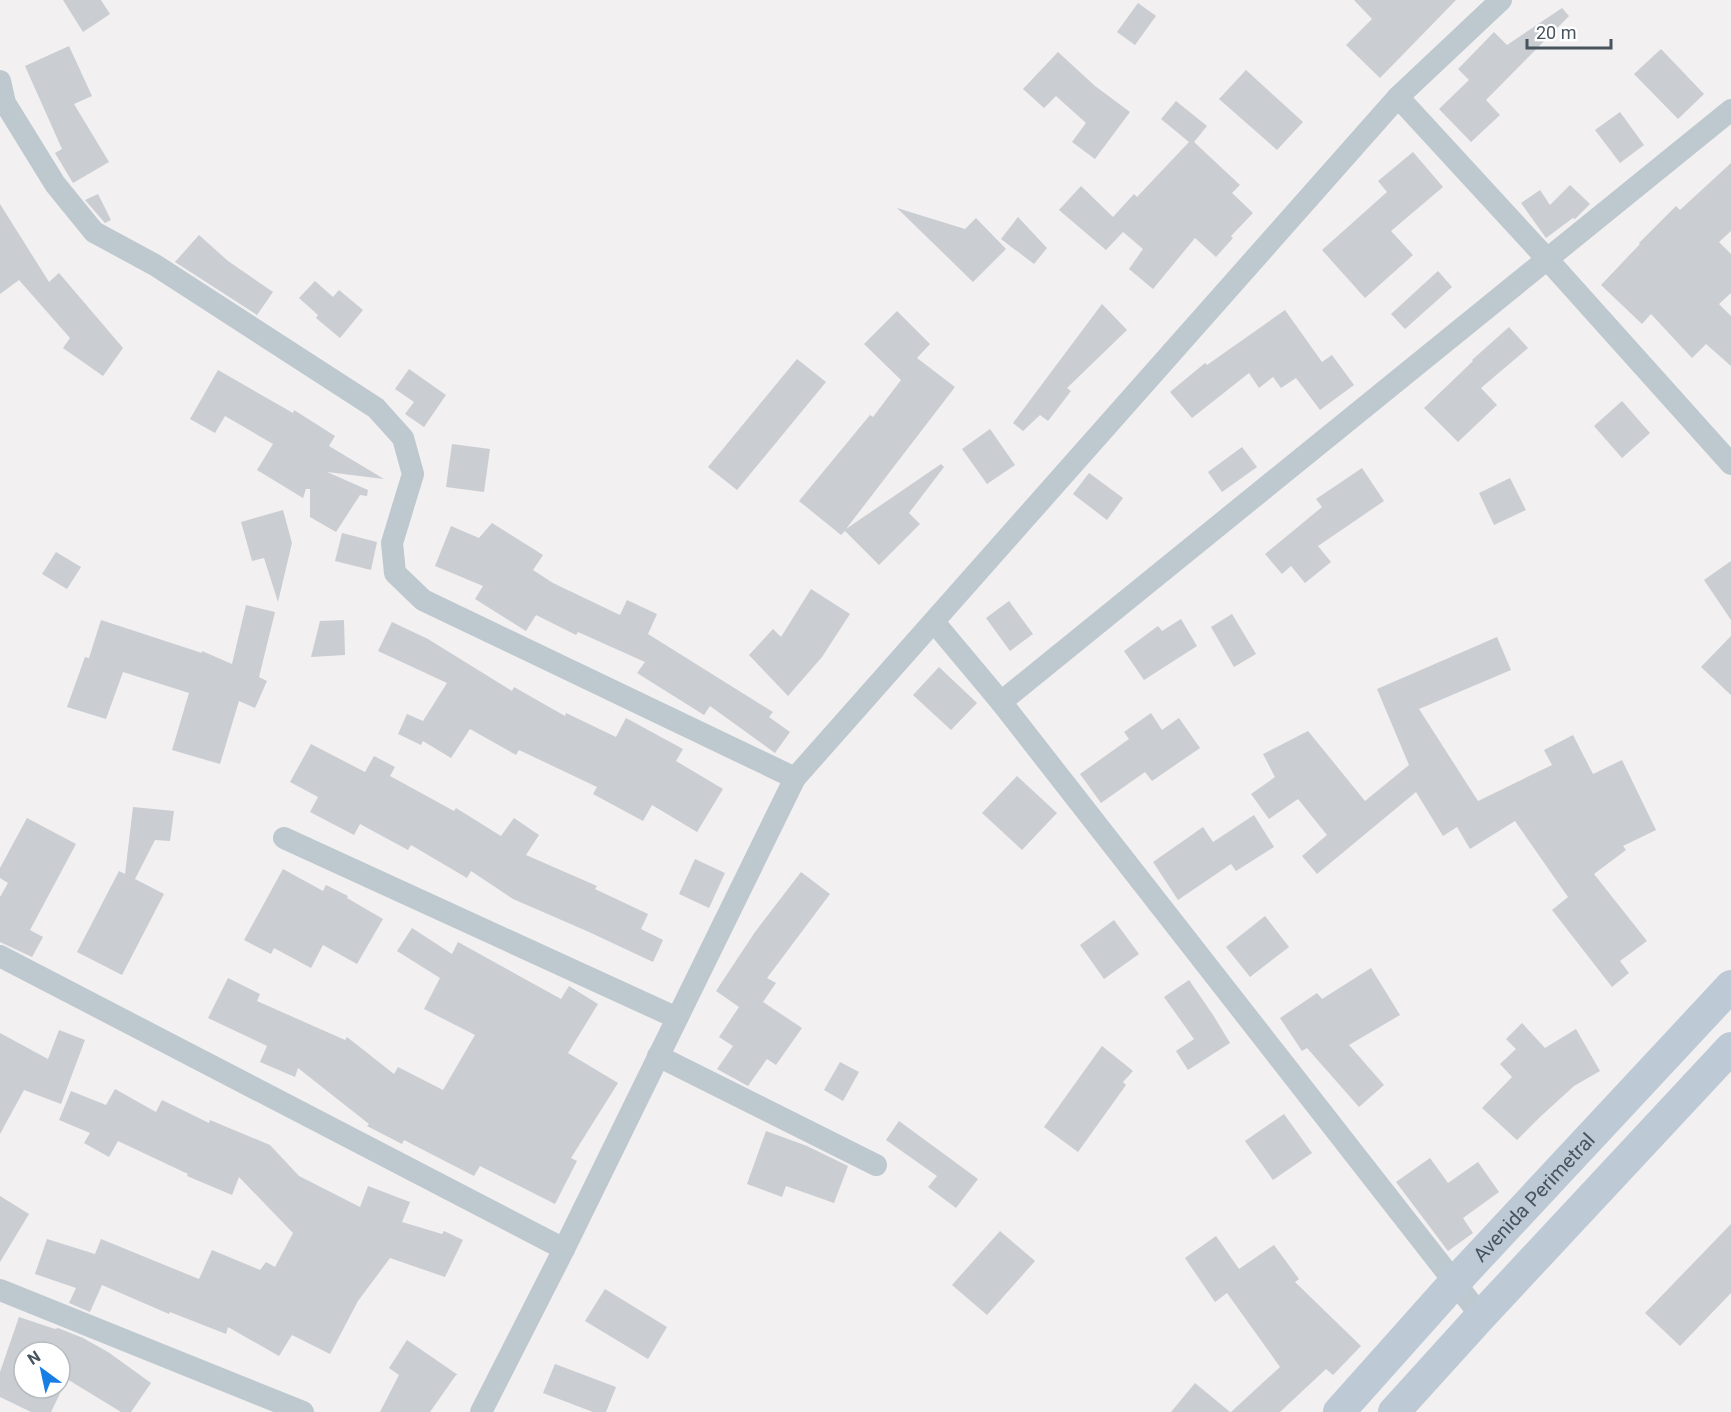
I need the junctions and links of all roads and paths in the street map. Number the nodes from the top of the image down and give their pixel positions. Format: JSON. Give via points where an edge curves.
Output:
{"nodes":[{"id":1,"x":1501,"y":0,"type":"edge"},
{"id":2,"x":0,"y":81,"type":"edge"},
{"id":3,"x":1398,"y":97,"type":"junction"},
{"id":4,"x":1731,"y":110,"type":"edge"},
{"id":5,"x":1548,"y":260,"type":"junction"},
{"id":6,"x":1731,"y":463,"type":"edge"},
{"id":7,"x":934,"y":622,"type":"junction"},
{"id":8,"x":1001,"y":702,"type":"junction"},
{"id":9,"x":795,"y":778,"type":"junction"},
{"id":10,"x":284,"y":838,"type":"dead end"},
{"id":11,"x":0,"y":956,"type":"edge"},
{"id":12,"x":1731,"y":986,"type":"edge"},
{"id":13,"x":677,"y":1018,"type":"junction"},
{"id":14,"x":1731,"y":1048,"type":"edge"},
{"id":15,"x":658,"y":1056,"type":"junction"},
{"id":16,"x":876,"y":1165,"type":"dead end"},
{"id":17,"x":564,"y":1249,"type":"junction"},
{"id":18,"x":1455,"y":1282,"type":"junction"},
{"id":19,"x":0,"y":1290,"type":"edge"},
{"id":20,"x":1481,"y":1316,"type":"junction"},
{"id":21,"x":303,"y":1412,"type":"edge"},
{"id":22,"x":481,"y":1412,"type":"edge"},
{"id":23,"x":1339,"y":1412,"type":"edge"},
{"id":24,"x":1394,"y":1412,"type":"edge"}],
"edges":[{"from":1,"to":3,"type":"street"},
{"from":2,"to":9,"type":"street","via":[[5,103],[55,184],[94,232],[155,265],[376,408],[403,438],[413,474],[392,543],[395,573],[423,600]]},
{"from":3,"to":5,"type":"street"},
{"from":3,"to":7,"type":"street"},
{"from":4,"to":5,"type":"street"},
{"from":5,"to":6,"type":"street"},
{"from":5,"to":8,"type":"street"},
{"from":7,"to":8,"type":"street"},
{"from":7,"to":9,"type":"street"},
{"from":8,"to":18,"type":"street"},
{"from":9,"to":13,"type":"street"},
{"from":10,"to":13,"type":"street"},
{"from":11,"to":17,"type":"street"},
{"from":12,"to":18,"type":"main road","name":"Avenida Perimetral"},
{"from":13,"to":15,"type":"street"},
{"from":14,"to":20,"type":"main road"},
{"from":15,"to":16,"type":"street"},
{"from":15,"to":17,"type":"street"},
{"from":17,"to":22,"type":"street"},
{"from":18,"to":20,"type":"street"},
{"from":18,"to":23,"type":"main road","name":"Avenida Perimetral"},
{"from":19,"to":21,"type":"street"},
{"from":20,"to":24,"type":"main road"}]}
